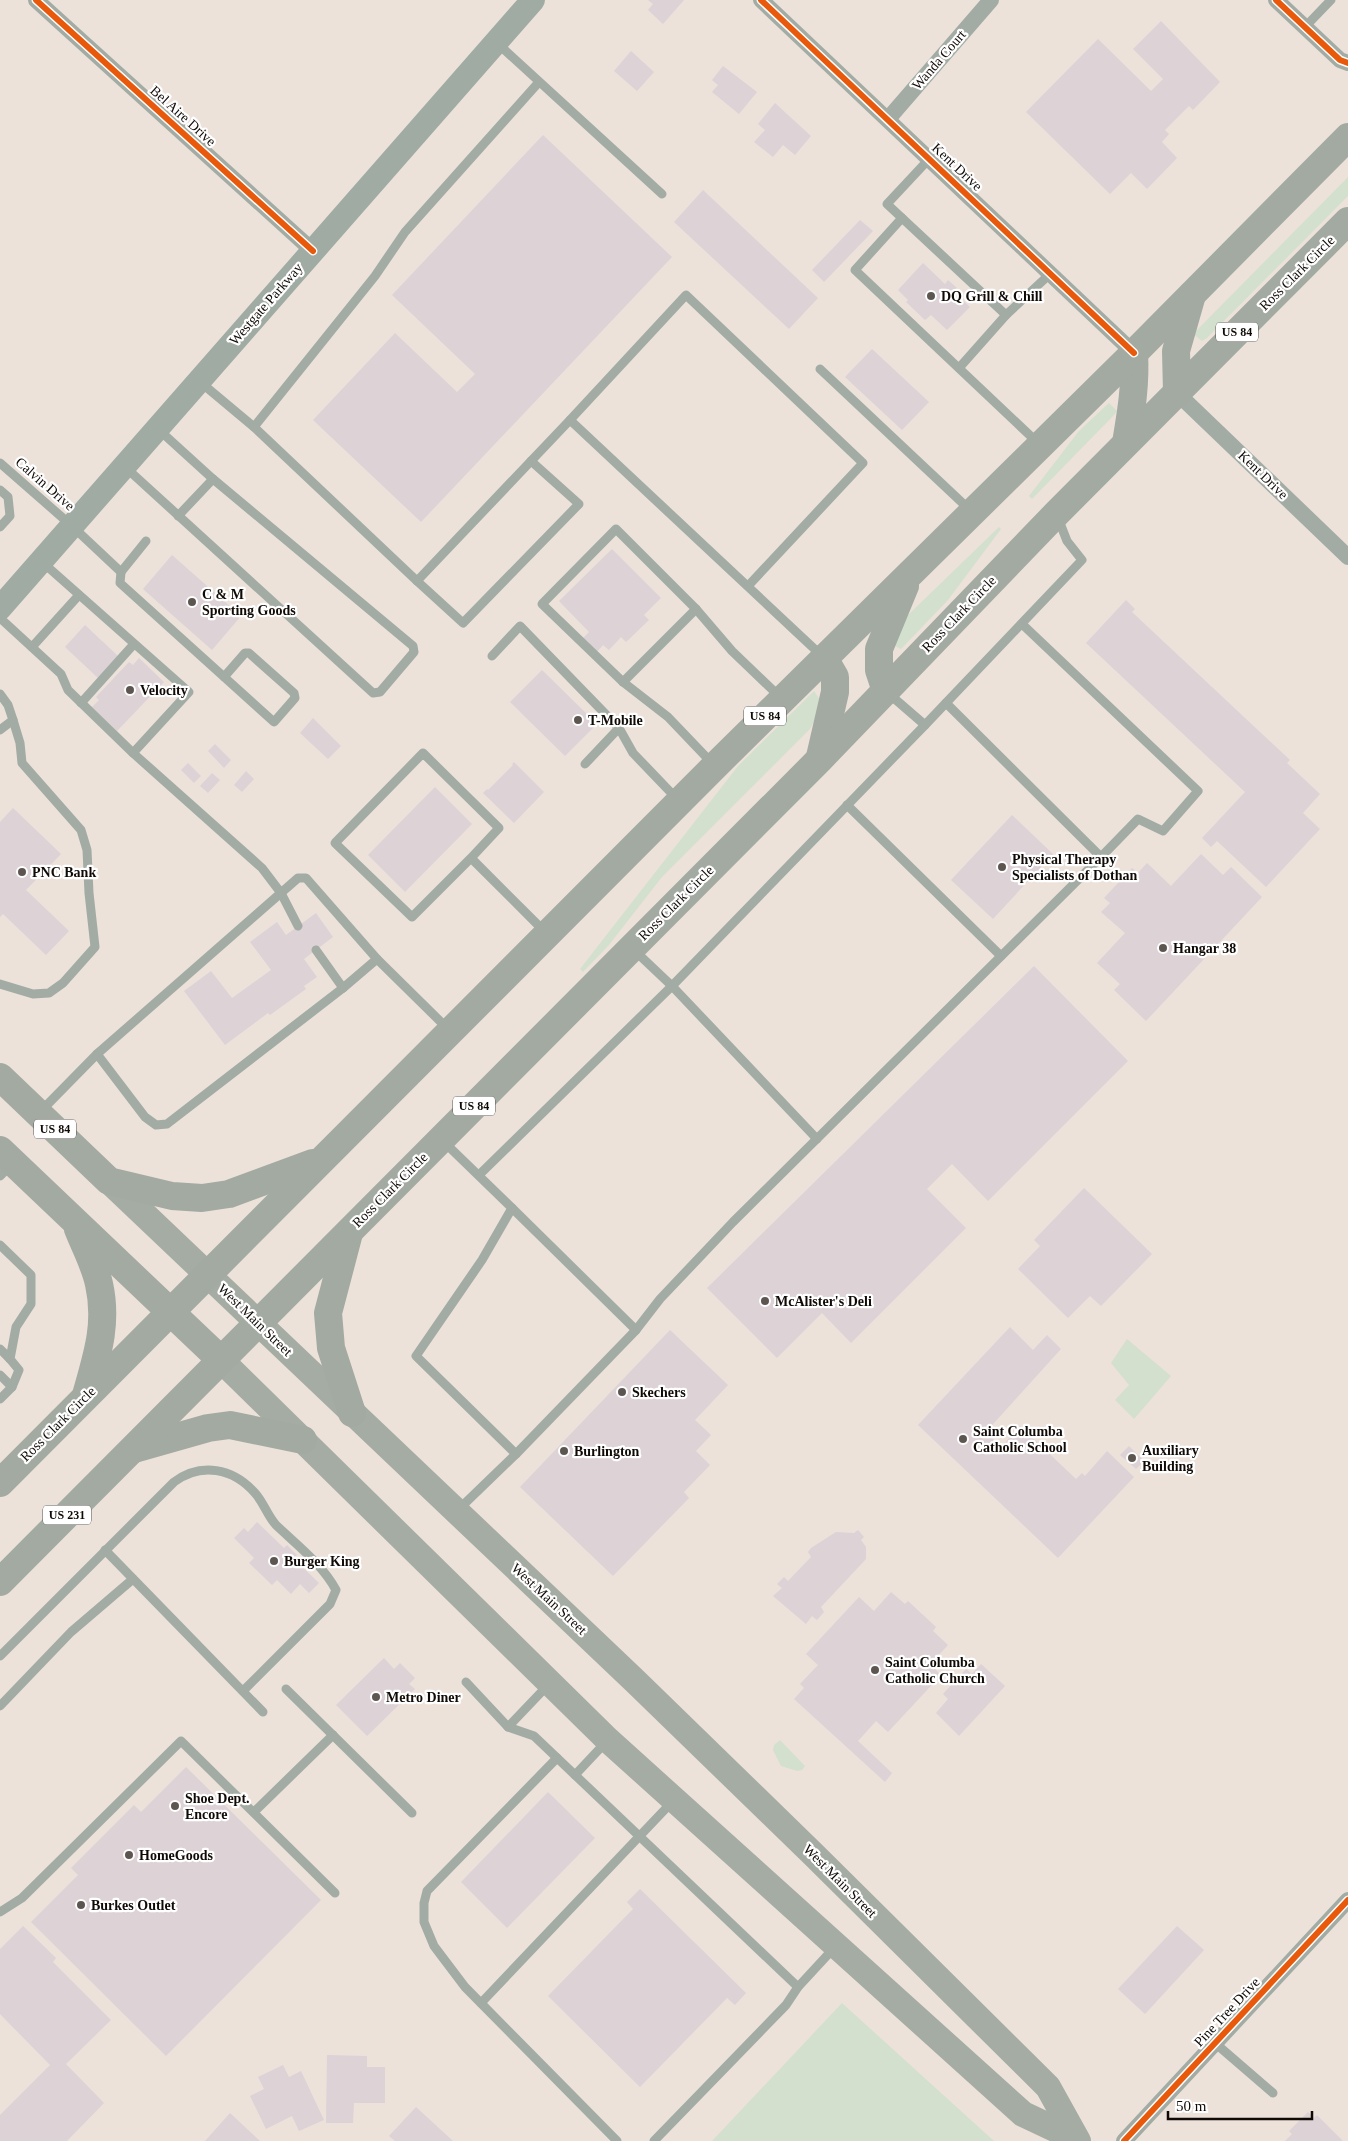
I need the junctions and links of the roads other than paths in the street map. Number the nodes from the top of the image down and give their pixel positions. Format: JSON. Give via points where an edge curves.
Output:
{"nodes":[{"id":1,"x":36,"y":0,"type":"edge"},
{"id":2,"x":533,"y":0,"type":"edge"},
{"id":3,"x":761,"y":0,"type":"edge"},
{"id":4,"x":991,"y":0,"type":"edge"},
{"id":5,"x":1276,"y":0,"type":"edge"},
{"id":6,"x":1331,"y":0,"type":"edge"},
{"id":7,"x":1305,"y":27,"type":"junction"},
{"id":8,"x":496,"y":42,"type":"junction"},
{"id":9,"x":1344,"y":61,"type":"edge"},
{"id":10,"x":1348,"y":76,"type":"edge"},
{"id":11,"x":539,"y":82,"type":"junction"},
{"id":12,"x":888,"y":119,"type":"junction"},
{"id":13,"x":1348,"y":137,"type":"edge"},
{"id":14,"x":930,"y":158,"type":"junction"},
{"id":15,"x":662,"y":194,"type":"dead end"},
{"id":16,"x":902,"y":218,"type":"junction"},
{"id":17,"x":1348,"y":221,"type":"edge"},
{"id":18,"x":313,"y":250,"type":"junction"},
{"id":19,"x":1050,"y":273,"type":"junction"},
{"id":20,"x":1192,"y":294,"type":"junction"},
{"id":21,"x":1006,"y":315,"type":"junction"},
{"id":22,"x":1134,"y":353,"type":"junction"},
{"id":23,"x":958,"y":368,"type":"junction"},
{"id":24,"x":820,"y":369,"type":"dead end"},
{"id":25,"x":198,"y":380,"type":"junction"},
{"id":26,"x":1177,"y":393,"type":"junction"},
{"id":27,"x":570,"y":420,"type":"junction"},
{"id":28,"x":254,"y":427,"type":"junction"},
{"id":29,"x":157,"y":429,"type":"junction"},
{"id":30,"x":1126,"y":443,"type":"junction"},
{"id":31,"x":1040,"y":445,"type":"junction"},
{"id":32,"x":531,"y":461,"type":"junction"},
{"id":33,"x":0,"y":463,"type":"edge"},
{"id":34,"x":124,"y":466,"type":"junction"},
{"id":35,"x":213,"y":479,"type":"junction"},
{"id":36,"x":0,"y":490,"type":"edge"},
{"id":37,"x":972,"y":512,"type":"junction"},
{"id":38,"x":1056,"y":514,"type":"junction"},
{"id":39,"x":178,"y":516,"type":"junction"},
{"id":40,"x":72,"y":526,"type":"junction"},
{"id":41,"x":0,"y":527,"type":"edge"},
{"id":42,"x":146,"y":541,"type":"dead end"},
{"id":43,"x":1348,"y":556,"type":"edge"},
{"id":44,"x":41,"y":561,"type":"junction"},
{"id":45,"x":121,"y":572,"type":"junction"},
{"id":46,"x":910,"y":573,"type":"junction"},
{"id":47,"x":417,"y":581,"type":"junction"},
{"id":48,"x":748,"y":586,"type":"junction"},
{"id":49,"x":79,"y":595,"type":"junction"},
{"id":50,"x":696,"y":609,"type":"junction"},
{"id":51,"x":0,"y":610,"type":"edge"},
{"id":52,"x":1022,"y":624,"type":"junction"},
{"id":53,"x":134,"y":644,"type":"junction"},
{"id":54,"x":32,"y":647,"type":"junction"},
{"id":55,"x":492,"y":656,"type":"dead end"},
{"id":56,"x":824,"y":658,"type":"junction"},
{"id":57,"x":224,"y":677,"type":"junction"},
{"id":58,"x":623,"y":682,"type":"junction"},
{"id":59,"x":886,"y":691,"type":"junction"},
{"id":60,"x":0,"y":694,"type":"edge"},
{"id":61,"x":782,"y":699,"type":"junction"},
{"id":62,"x":81,"y":702,"type":"junction"},
{"id":63,"x":946,"y":703,"type":"junction"},
{"id":64,"x":13,"y":720,"type":"junction"},
{"id":65,"x":925,"y":725,"type":"junction"},
{"id":66,"x":618,"y":728,"type":"junction"},
{"id":67,"x":0,"y":730,"type":"edge"},
{"id":68,"x":133,"y":753,"type":"junction"},
{"id":69,"x":820,"y":759,"type":"junction"},
{"id":70,"x":584,"y":764,"type":"dead end"},
{"id":71,"x":715,"y":766,"type":"junction"},
{"id":72,"x":680,"y":801,"type":"junction"},
{"id":73,"x":847,"y":805,"type":"junction"},
{"id":74,"x":1101,"y":857,"type":"junction"},
{"id":75,"x":471,"y":858,"type":"junction"},
{"id":76,"x":281,"y":893,"type":"junction"},
{"id":77,"x":298,"y":926,"type":"dead end"},
{"id":78,"x":547,"y":934,"type":"junction"},
{"id":79,"x":632,"y":948,"type":"junction"},
{"id":80,"x":316,"y":950,"type":"dead end"},
{"id":81,"x":1001,"y":956,"type":"junction"},
{"id":82,"x":377,"y":959,"type":"junction"},
{"id":83,"x":0,"y":984,"type":"edge"},
{"id":84,"x":672,"y":986,"type":"junction"},
{"id":85,"x":343,"y":988,"type":"junction"},
{"id":86,"x":450,"y":1031,"type":"junction"},
{"id":87,"x":97,"y":1054,"type":"junction"},
{"id":88,"x":0,"y":1077,"type":"edge"},
{"id":89,"x":38,"y":1113,"type":"junction"},
{"id":90,"x":441,"y":1139,"type":"junction"},
{"id":91,"x":817,"y":1139,"type":"junction"},
{"id":92,"x":320,"y":1160,"type":"junction"},
{"id":93,"x":4,"y":1163,"type":"edge"},
{"id":94,"x":480,"y":1174,"type":"junction"},
{"id":95,"x":109,"y":1181,"type":"junction"},
{"id":96,"x":512,"y":1208,"type":"junction"},
{"id":97,"x":74,"y":1221,"type":"junction"},
{"id":98,"x":350,"y":1231,"type":"junction"},
{"id":99,"x":0,"y":1246,"type":"edge"},
{"id":100,"x":208,"y":1275,"type":"junction"},
{"id":101,"x":170,"y":1312,"type":"junction"},
{"id":102,"x":258,"y":1323,"type":"junction"},
{"id":103,"x":636,"y":1330,"type":"junction"},
{"id":104,"x":0,"y":1349,"type":"edge"},
{"id":105,"x":10,"y":1359,"type":"junction"},
{"id":106,"x":221,"y":1360,"type":"junction"},
{"id":107,"x":0,"y":1375,"type":"edge"},
{"id":108,"x":12,"y":1387,"type":"junction"},
{"id":109,"x":86,"y":1397,"type":"junction"},
{"id":110,"x":0,"y":1399,"type":"edge"},
{"id":111,"x":352,"y":1413,"type":"junction"},
{"id":112,"x":303,"y":1440,"type":"junction"},
{"id":113,"x":134,"y":1449,"type":"junction"},
{"id":114,"x":516,"y":1454,"type":"junction"},
{"id":115,"x":0,"y":1483,"type":"edge"},
{"id":116,"x":457,"y":1512,"type":"junction"},
{"id":117,"x":105,"y":1550,"type":"junction"},
{"id":118,"x":133,"y":1579,"type":"junction"},
{"id":119,"x":0,"y":1582,"type":"edge"},
{"id":120,"x":0,"y":1656,"type":"edge"},
{"id":121,"x":466,"y":1682,"type":"dead end"},
{"id":122,"x":549,"y":1684,"type":"junction"},
{"id":123,"x":286,"y":1689,"type":"dead end"},
{"id":124,"x":243,"y":1691,"type":"junction"},
{"id":125,"x":0,"y":1706,"type":"edge"},
{"id":126,"x":263,"y":1712,"type":"dead end"},
{"id":127,"x":508,"y":1727,"type":"junction"},
{"id":128,"x":333,"y":1736,"type":"junction"},
{"id":129,"x":608,"y":1740,"type":"junction"},
{"id":130,"x":557,"y":1758,"type":"junction"},
{"id":131,"x":575,"y":1776,"type":"junction"},
{"id":132,"x":674,"y":1800,"type":"junction"},
{"id":133,"x":254,"y":1812,"type":"junction"},
{"id":134,"x":412,"y":1813,"type":"dead end"},
{"id":135,"x":640,"y":1837,"type":"junction"},
{"id":136,"x":335,"y":1893,"type":"dead end"},
{"id":137,"x":1348,"y":1900,"type":"edge"},
{"id":138,"x":0,"y":1912,"type":"edge"},
{"id":139,"x":836,"y":1946,"type":"junction"},
{"id":140,"x":798,"y":1987,"type":"junction"},
{"id":141,"x":481,"y":2003,"type":"junction"},
{"id":142,"x":1215,"y":2043,"type":"junction"},
{"id":143,"x":1273,"y":2093,"type":"dead end"},
{"id":144,"x":1077,"y":2140,"type":"edge"},
{"id":145,"x":617,"y":2141,"type":"edge"},
{"id":146,"x":654,"y":2141,"type":"edge"},
{"id":147,"x":1124,"y":2141,"type":"edge"}],
"edges":[{"from":1,"to":18,"type":"street","name":"Bel Aire Drive"},
{"from":2,"to":8,"type":"main road","name":"Westgate Parkway"},
{"from":3,"to":12,"type":"street","name":"Kent Drive"},
{"from":4,"to":12,"type":"street","name":"Wanda Court"},
{"from":5,"to":7,"type":"street"},
{"from":6,"to":7,"type":"lane"},
{"from":7,"to":9,"type":"street"},
{"from":8,"to":11,"type":"lane"},
{"from":8,"to":18,"type":"main road","name":"Westgate Parkway"},
{"from":9,"to":10,"type":"street"},
{"from":11,"to":15,"type":"lane"},
{"from":11,"to":28,"type":"lane","via":[[405,232],[375,276]]},
{"from":12,"to":14,"type":"street","name":"Kent Drive"},
{"from":13,"to":20,"type":"highway","name":"Ross Clark Circle","number":"US 84"},
{"from":14,"to":16,"type":"lane","via":[[887,204]]},
{"from":14,"to":19,"type":"street","name":"Kent Drive"},
{"from":16,"to":21,"type":"lane"},
{"from":16,"to":23,"type":"lane","via":[[855,270]]},
{"from":17,"to":26,"type":"highway","name":"Ross Clark Circle","number":"US 84"},
{"from":18,"to":25,"type":"main road","name":"Westgate Parkway"},
{"from":19,"to":21,"type":"lane"},
{"from":19,"to":22,"type":"street","name":"Kent Drive"},
{"from":20,"to":22,"type":"highway","name":"Ross Clark Circle","number":"US 84"},
{"from":20,"to":26,"type":"highway","via":[[1176,351]]},
{"from":21,"to":23,"type":"lane"},
{"from":22,"to":30,"type":"highway","via":[[1134,390]]},
{"from":22,"to":31,"type":"highway","name":"Ross Clark Circle","number":"US 84"},
{"from":23,"to":31,"type":"lane"},
{"from":24,"to":37,"type":"lane"},
{"from":25,"to":28,"type":"lane"},
{"from":25,"to":29,"type":"main road","name":"Westgate Parkway"},
{"from":26,"to":30,"type":"highway","name":"Ross Clark Circle","number":"US 84"},
{"from":26,"to":43,"type":"street","name":"Kent Drive"},
{"from":27,"to":32,"type":"lane"},
{"from":27,"to":48,"type":"lane"},
{"from":27,"to":48,"type":"lane","via":[[686,295],[863,463]]},
{"from":28,"to":47,"type":"lane"},
{"from":29,"to":34,"type":"main road","name":"Westgate Parkway"},
{"from":29,"to":35,"type":"lane"},
{"from":30,"to":38,"type":"highway","name":"Ross Clark Circle","number":"US 84"},
{"from":31,"to":37,"type":"highway","name":"Ross Clark Circle","number":"US 84"},
{"from":32,"to":47,"type":"lane"},
{"from":32,"to":47,"type":"lane","via":[[579,504],[463,623]]},
{"from":33,"to":40,"type":"lane","name":"Calvin Drive"},
{"from":34,"to":39,"type":"lane"},
{"from":34,"to":40,"type":"main road","name":"Westgate Parkway"},
{"from":35,"to":39,"type":"lane"},
{"from":35,"to":39,"type":"lane","via":[[414,646],[414,652],[380,692],[373,693]]},
{"from":36,"to":41,"type":"lane","via":[[8,497],[10,516]]},
{"from":37,"to":46,"type":"highway","name":"Ross Clark Circle","number":"US 84"},
{"from":38,"to":52,"type":"lane","via":[[1066,541],[1082,560]]},
{"from":38,"to":59,"type":"highway","name":"Ross Clark Circle","number":"US 84"},
{"from":40,"to":44,"type":"main road","name":"Westgate Parkway"},
{"from":40,"to":45,"type":"lane","name":"Calvin Drive"},
{"from":42,"to":45,"type":"lane"},
{"from":44,"to":49,"type":"lane"},
{"from":44,"to":51,"type":"main road","name":"Westgate Parkway"},
{"from":45,"to":57,"type":"lane","via":[[120,583]]},
{"from":46,"to":56,"type":"highway","name":"Ross Clark Circle","number":"US 84"},
{"from":46,"to":59,"type":"highway","via":[[879,649],[879,670]]},
{"from":48,"to":56,"type":"lane"},
{"from":49,"to":53,"type":"lane"},
{"from":49,"to":54,"type":"lane"},
{"from":50,"to":58,"type":"lane"},
{"from":50,"to":58,"type":"lane","via":[[616,529],[542,604]]},
{"from":50,"to":61,"type":"lane","via":[[732,652]]},
{"from":51,"to":54,"type":"lane"},
{"from":52,"to":63,"type":"lane"},
{"from":52,"to":74,"type":"lane","via":[[1198,791],[1163,830],[1138,819]]},
{"from":53,"to":62,"type":"lane"},
{"from":53,"to":68,"type":"lane","via":[[188,692]]},
{"from":54,"to":62,"type":"lane","via":[[61,674],[68,690]]},
{"from":55,"to":66,"type":"lane","via":[[520,626]]},
{"from":56,"to":61,"type":"highway","name":"Ross Clark Circle","number":"US 84"},
{"from":56,"to":69,"type":"highway","via":[[835,677],[835,692]]},
{"from":57,"to":57,"type":"lane","via":[[274,722],[295,698],[294,693],[249,653],[245,653]]},
{"from":58,"to":71,"type":"lane","via":[[668,717]]},
{"from":59,"to":65,"type":"lane"},
{"from":59,"to":69,"type":"highway","name":"Ross Clark Circle","number":"US 84"},
{"from":60,"to":64,"type":"lane"},
{"from":61,"to":71,"type":"highway","name":"Ross Clark Circle","number":"US 84"},
{"from":62,"to":68,"type":"lane"},
{"from":63,"to":65,"type":"lane"},
{"from":63,"to":74,"type":"lane"},
{"from":64,"to":67,"type":"lane"},
{"from":64,"to":83,"type":"lane","via":[[22,763],[81,830],[87,850],[95,948],[63,983],[49,993],[33,994]]},
{"from":65,"to":73,"type":"lane"},
{"from":66,"to":70,"type":"lane"},
{"from":66,"to":72,"type":"lane","via":[[633,754]]},
{"from":68,"to":76,"type":"lane","via":[[262,868]]},
{"from":69,"to":79,"type":"highway","name":"Ross Clark Circle","number":"US 84"},
{"from":71,"to":72,"type":"highway","name":"Ross Clark Circle","number":"US 84"},
{"from":72,"to":78,"type":"highway","name":"Ross Clark Circle","number":"US 84"},
{"from":73,"to":81,"type":"lane"},
{"from":73,"to":84,"type":"lane"},
{"from":74,"to":81,"type":"lane"},
{"from":75,"to":75,"type":"lane","via":[[499,828],[423,753],[336,843],[412,917]]},
{"from":75,"to":78,"type":"lane"},
{"from":76,"to":77,"type":"lane"},
{"from":76,"to":82,"type":"lane","via":[[298,878],[306,878]]},
{"from":76,"to":87,"type":"lane"},
{"from":78,"to":86,"type":"highway","name":"Ross Clark Circle","number":"US 84"},
{"from":79,"to":84,"type":"lane"},
{"from":79,"to":90,"type":"highway","name":"Ross Clark Circle","number":"US 84"},
{"from":80,"to":85,"type":"lane"},
{"from":81,"to":91,"type":"lane"},
{"from":82,"to":85,"type":"lane"},
{"from":82,"to":86,"type":"lane"},
{"from":84,"to":91,"type":"lane"},
{"from":84,"to":94,"type":"lane"},
{"from":85,"to":87,"type":"lane","via":[[167,1124],[156,1125],[145,1117]]},
{"from":86,"to":92,"type":"highway","name":"Ross Clark Circle","number":"US 84"},
{"from":87,"to":89,"type":"lane"},
{"from":88,"to":89,"type":"highway","name":"West Main Street","number":"US 84"},
{"from":89,"to":95,"type":"highway","name":"West Main Street","number":"US 84"},
{"from":90,"to":94,"type":"lane"},
{"from":90,"to":98,"type":"highway","name":"Ross Clark Circle","number":"US 84"},
{"from":91,"to":103,"type":"lane","via":[[660,1299]]},
{"from":92,"to":95,"type":"highway","number":"US 84","via":[[229,1194],[202,1198],[172,1196]]},
{"from":92,"to":100,"type":"highway","name":"Ross Clark Circle"},
{"from":93,"to":97,"type":"highway","name":"West Main Street"},
{"from":94,"to":96,"type":"lane"},
{"from":95,"to":100,"type":"main road","name":"West Main Street"},
{"from":96,"to":103,"type":"lane"},
{"from":96,"to":114,"type":"lane","via":[[482,1260],[416,1356]]},
{"from":97,"to":101,"type":"highway","name":"West Main Street"},
{"from":97,"to":109,"type":"highway","via":[[99,1282],[104,1321]]},
{"from":98,"to":102,"type":"highway","name":"Ross Clark Circle","number":"US 84"},
{"from":98,"to":111,"type":"highway","via":[[328,1313],[331,1348]]},
{"from":99,"to":105,"type":"lane","via":[[31,1275],[32,1304],[16,1327]]},
{"from":100,"to":101,"type":"highway","name":"Ross Clark Circle"},
{"from":100,"to":102,"type":"main road","name":"West Main Street"},
{"from":101,"to":106,"type":"highway","name":"West Main Street"},
{"from":101,"to":109,"type":"highway","name":"Ross Clark Circle"},
{"from":102,"to":106,"type":"highway","name":"Ross Clark Circle","number":"US 84"},
{"from":102,"to":111,"type":"main road","name":"West Main Street"},
{"from":103,"to":114,"type":"lane"},
{"from":104,"to":105,"type":"lane"},
{"from":105,"to":108,"type":"lane","via":[[19,1370]]},
{"from":106,"to":112,"type":"main road","name":"West Main Street"},
{"from":106,"to":113,"type":"highway","name":"Ross Clark Circle","number":"US 231"},
{"from":107,"to":108,"type":"lane"},
{"from":108,"to":110,"type":"lane"},
{"from":109,"to":115,"type":"highway","name":"Ross Clark Circle"},
{"from":111,"to":116,"type":"main road","name":"West Main Street"},
{"from":112,"to":113,"type":"highway","via":[[230,1425]]},
{"from":112,"to":122,"type":"main road","name":"West Main Street"},
{"from":113,"to":119,"type":"highway","name":"Ross Clark Circle","number":"US 231"},
{"from":114,"to":116,"type":"lane"},
{"from":116,"to":144,"type":"main road","name":"West Main Street","via":[[670,1715],[1048,2087]]},
{"from":117,"to":118,"type":"lane"},
{"from":117,"to":120,"type":"lane"},
{"from":117,"to":124,"type":"lane","via":[[174,1482],[192,1472],[222,1471],[240,1479],[256,1494],[268,1516],[328,1576],[336,1590],[330,1604]]},
{"from":118,"to":124,"type":"lane"},
{"from":118,"to":125,"type":"lane","via":[[71,1632]]},
{"from":121,"to":127,"type":"lane"},
{"from":122,"to":127,"type":"lane"},
{"from":122,"to":129,"type":"main road","name":"West Main Street"},
{"from":123,"to":128,"type":"lane"},
{"from":124,"to":126,"type":"lane"},
{"from":127,"to":130,"type":"lane","via":[[534,1736]]},
{"from":128,"to":133,"type":"lane"},
{"from":128,"to":134,"type":"lane"},
{"from":129,"to":131,"type":"lane"},
{"from":129,"to":132,"type":"main road","name":"West Main Street"},
{"from":130,"to":131,"type":"lane"},
{"from":130,"to":141,"type":"lane","via":[[427,1891],[424,1922],[434,1946]]},
{"from":131,"to":135,"type":"lane"},
{"from":132,"to":135,"type":"lane"},
{"from":132,"to":139,"type":"main road","name":"West Main Street"},
{"from":133,"to":136,"type":"lane"},
{"from":133,"to":138,"type":"lane","via":[[181,1741],[22,1898]]},
{"from":135,"to":140,"type":"lane"},
{"from":135,"to":141,"type":"lane"},
{"from":137,"to":142,"type":"street","name":"Pine Tree Drive"},
{"from":139,"to":140,"type":"lane"},
{"from":139,"to":144,"type":"main road","name":"West Main Street","via":[[1023,2114]]},
{"from":140,"to":146,"type":"lane","via":[[786,2005]]},
{"from":141,"to":145,"type":"lane"},
{"from":142,"to":143,"type":"lane"},
{"from":142,"to":147,"type":"street","name":"Pine Tree Drive"}]}
